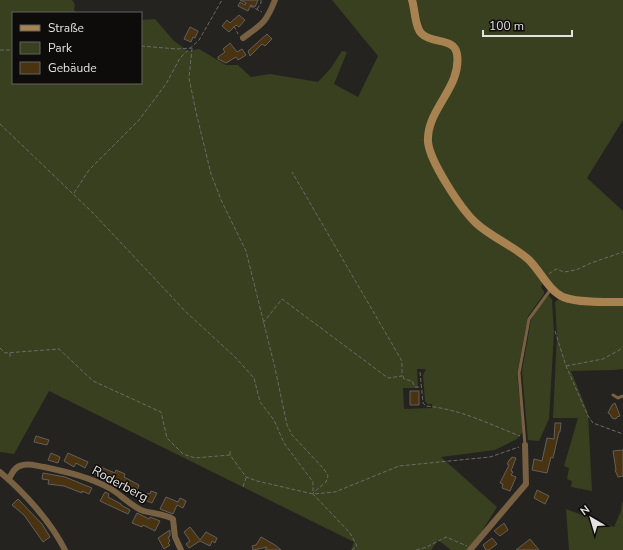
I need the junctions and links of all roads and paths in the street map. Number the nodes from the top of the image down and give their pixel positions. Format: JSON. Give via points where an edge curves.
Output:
{"nodes":[{"id":1,"x":222,"y":0,"type":"edge"},
{"id":2,"x":261,"y":0,"type":"edge"},
{"id":3,"x":275,"y":0,"type":"edge"},
{"id":4,"x":412,"y":0,"type":"edge"},
{"id":5,"x":250,"y":6,"type":"dead end"},
{"id":6,"x":257,"y":10,"type":"junction"},
{"id":7,"x":268,"y":16,"type":"junction"},
{"id":8,"x":234,"y":26,"type":"dead end"},
{"id":9,"x":241,"y":36,"type":"joint"},
{"id":10,"x":142,"y":46,"type":"edge"},
{"id":11,"x":192,"y":48,"type":"junction"},
{"id":12,"x":0,"y":50,"type":"edge"},
{"id":13,"x":12,"y":50,"type":"edge"},
{"id":14,"x":0,"y":124,"type":"edge"},
{"id":15,"x":292,"y":172,"type":"dead end"},
{"id":16,"x":73,"y":194,"type":"junction"},
{"id":17,"x":623,"y":252,"type":"edge"},
{"id":18,"x":546,"y":280,"type":"junction"},
{"id":19,"x":552,"y":288,"type":"junction"},
{"id":20,"x":623,"y":302,"type":"edge"},
{"id":21,"x":263,"y":324,"type":"junction"},
{"id":22,"x":555,"y":331,"type":"dead end"},
{"id":23,"x":0,"y":348,"type":"edge"},
{"id":24,"x":623,"y":348,"type":"edge"},
{"id":25,"x":10,"y":352,"type":"junction"},
{"id":26,"x":10,"y":357,"type":"dead end"},
{"id":27,"x":566,"y":366,"type":"junction"},
{"id":28,"x":420,"y":372,"type":"dead end"},
{"id":29,"x":402,"y":376,"type":"junction"},
{"id":30,"x":421,"y":387,"type":"junction"},
{"id":31,"x":613,"y":395,"type":"dead end"},
{"id":32,"x":623,"y":396,"type":"edge"},
{"id":33,"x":163,"y":410,"type":"dead end"},
{"id":34,"x":161,"y":412,"type":"junction"},
{"id":35,"x":623,"y":434,"type":"edge"},
{"id":36,"x":525,"y":438,"type":"junction"},
{"id":37,"x":525,"y":444,"type":"junction"},
{"id":38,"x":230,"y":450,"type":"dead end"},
{"id":39,"x":215,"y":454,"type":"dead end"},
{"id":40,"x":230,"y":456,"type":"junction"},
{"id":41,"x":215,"y":457,"type":"junction"},
{"id":42,"x":0,"y":472,"type":"edge"},
{"id":43,"x":246,"y":477,"type":"junction"},
{"id":44,"x":9,"y":480,"type":"junction"},
{"id":45,"x":243,"y":487,"type":"dead end"},
{"id":46,"x":313,"y":494,"type":"junction"},
{"id":47,"x":470,"y":549,"type":"edge"},
{"id":48,"x":65,"y":550,"type":"edge"},
{"id":49,"x":181,"y":550,"type":"edge"},
{"id":50,"x":352,"y":550,"type":"edge"},
{"id":51,"x":416,"y":550,"type":"edge"}],
"edges":[{"from":1,"to":11,"type":"path"},
{"from":2,"to":6,"type":"path"},
{"from":3,"to":7,"type":"street"},
{"from":4,"to":18,"type":"street","via":[[421,34],[446,42],[457,54],[451,86],[431,121],[428,143],[432,158],[444,181],[475,222],[529,260]]},
{"from":5,"to":6,"type":"path"},
{"from":6,"to":7,"type":"path"},
{"from":7,"to":9,"type":"street","via":[[259,27]]},
{"from":8,"to":9,"type":"path","via":[[236,34]]},
{"from":10,"to":11,"type":"path"},
{"from":11,"to":16,"type":"path","via":[[180,58],[166,84],[139,120],[89,170]]},
{"from":11,"to":21,"type":"path","via":[[190,78],[210,167],[219,195],[246,251]]},
{"from":12,"to":13,"type":"path"},
{"from":14,"to":16,"type":"path"},
{"from":15,"to":29,"type":"path","via":[[402,361]]},
{"from":16,"to":46,"type":"path","via":[[186,312],[254,378],[260,402],[274,420],[284,443],[313,482]]},
{"from":17,"to":18,"type":"path","via":[[576,270],[564,272],[556,269],[549,273]]},
{"from":18,"to":19,"type":"street"},
{"from":19,"to":20,"type":"street","via":[[561,296],[572,299]]},
{"from":19,"to":36,"type":"lane","via":[[529,319],[519,373]]},
{"from":21,"to":29,"type":"path","via":[[282,299],[388,378]]},
{"from":21,"to":46,"type":"path","via":[[287,425],[292,435],[328,476],[326,482]]},
{"from":22,"to":27,"type":"path"},
{"from":23,"to":25,"type":"path"},
{"from":24,"to":27,"type":"path","via":[[603,359]]},
{"from":25,"to":26,"type":"path"},
{"from":25,"to":34,"type":"path","via":[[59,349],[93,381]]},
{"from":27,"to":35,"type":"path","via":[[593,423]]},
{"from":28,"to":30,"type":"path"},
{"from":29,"to":30,"type":"path","via":[[412,381],[415,387]]},
{"from":30,"to":36,"type":"path","via":[[423,403],[426,406],[439,407],[477,418]]},
{"from":31,"to":32,"type":"lane","via":[[618,398]]},
{"from":33,"to":34,"type":"path"},
{"from":34,"to":41,"type":"path","via":[[167,438],[183,454],[195,458]]},
{"from":36,"to":37,"type":"lane"},
{"from":37,"to":46,"type":"path","via":[[490,457],[399,466],[335,492]]},
{"from":37,"to":47,"type":"street","via":[[526,484]]},
{"from":38,"to":40,"type":"path"},
{"from":39,"to":41,"type":"path"},
{"from":40,"to":41,"type":"path"},
{"from":40,"to":43,"type":"path"},
{"from":42,"to":44,"type":"street"},
{"from":43,"to":45,"type":"path"},
{"from":43,"to":46,"type":"path"},
{"from":44,"to":48,"type":"street","via":[[38,510]]},
{"from":44,"to":49,"type":"street","name":"Roderberg","via":[[15,468],[23,465],[60,470],[88,478],[112,489],[128,503],[142,510],[172,519]]},
{"from":46,"to":50,"type":"path","via":[[350,533],[356,546]]},
{"from":47,"to":51,"type":"path","via":[[446,537]]}]}
